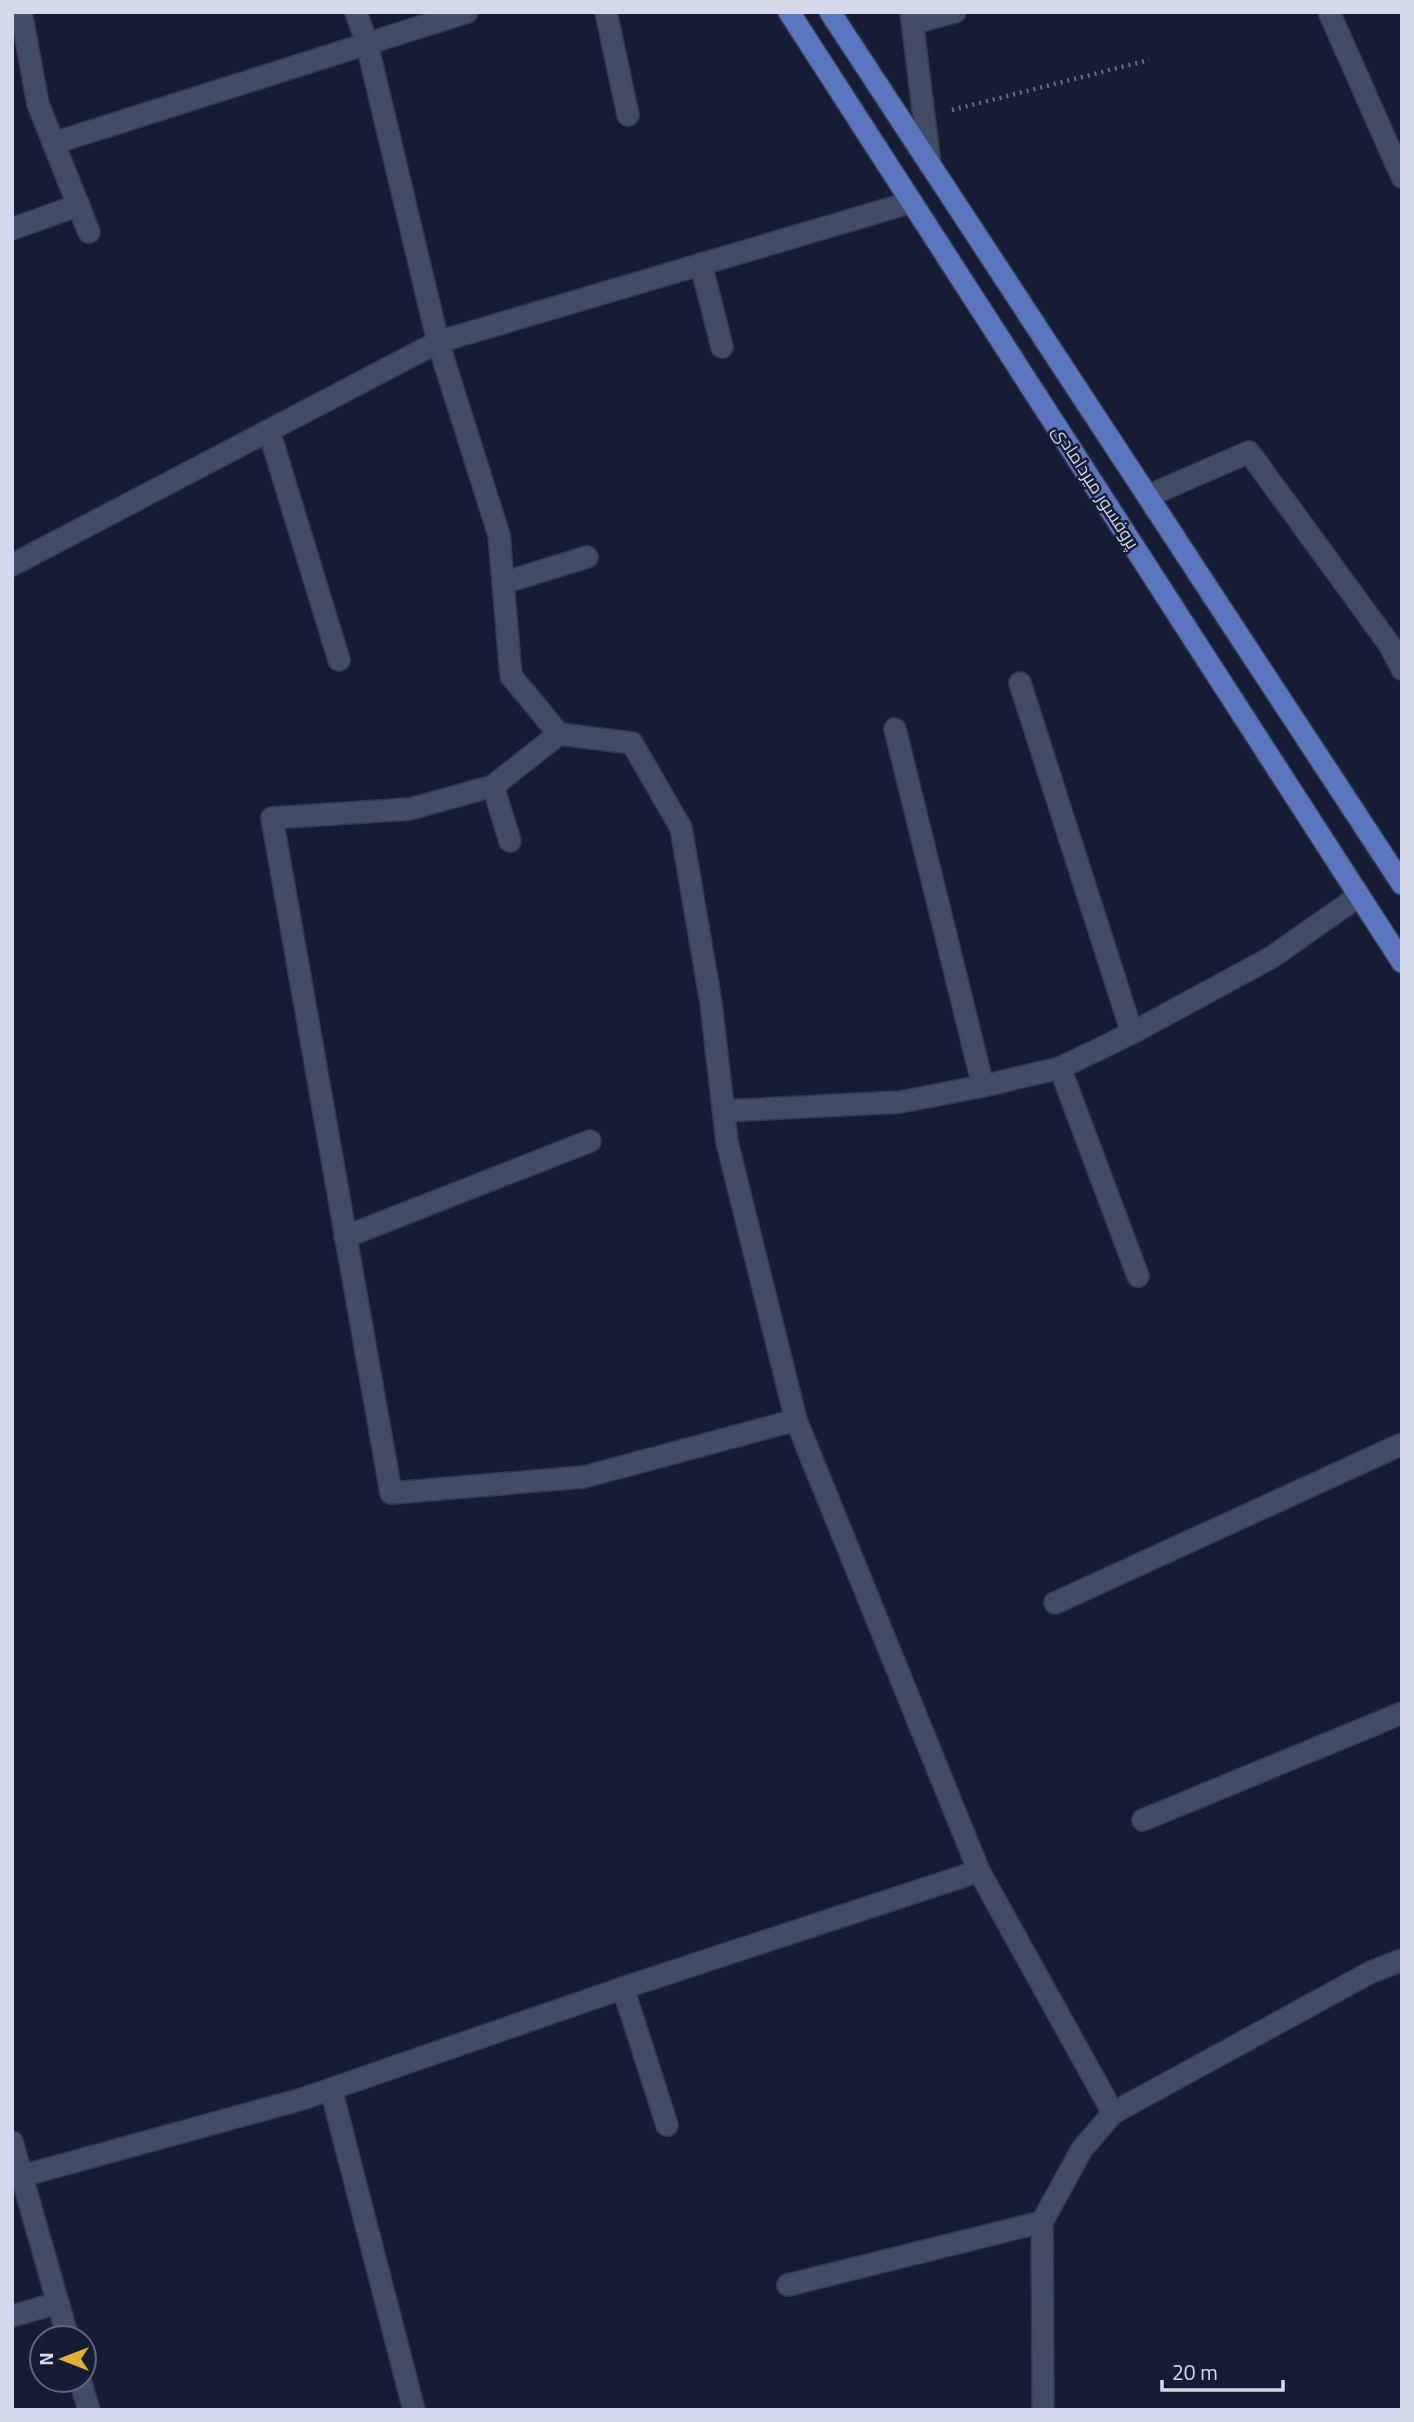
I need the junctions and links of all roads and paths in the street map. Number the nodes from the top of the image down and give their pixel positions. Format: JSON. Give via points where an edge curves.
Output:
{"nodes":[{"id":1,"x":21,"y":12,"type":"edge"},
{"id":2,"x":356,"y":12,"type":"edge"},
{"id":3,"x":467,"y":12,"type":"edge"},
{"id":4,"x":606,"y":12,"type":"edge"},
{"id":5,"x":789,"y":12,"type":"edge"},
{"id":6,"x":830,"y":12,"type":"edge"},
{"id":7,"x":955,"y":12,"type":"edge"},
{"id":8,"x":1329,"y":12,"type":"edge"},
{"id":9,"x":912,"y":18,"type":"edge"},
{"id":10,"x":367,"y":44,"type":"junction"},
{"id":11,"x":1149,"y":60,"type":"dead end"},
{"id":12,"x":628,"y":115,"type":"dead end"},
{"id":13,"x":924,"y":117,"type":"junction"},
{"id":14,"x":54,"y":143,"type":"junction"},
{"id":15,"x":930,"y":165,"type":"junction"},
{"id":16,"x":1402,"y":177,"type":"edge"},
{"id":17,"x":912,"y":202,"type":"junction"},
{"id":18,"x":79,"y":205,"type":"junction"},
{"id":19,"x":12,"y":229,"type":"edge"},
{"id":20,"x":89,"y":232,"type":"dead end"},
{"id":21,"x":701,"y":264,"type":"junction"},
{"id":22,"x":438,"y":342,"type":"junction"},
{"id":23,"x":722,"y":347,"type":"dead end"},
{"id":24,"x":268,"y":430,"type":"junction"},
{"id":25,"x":1148,"y":496,"type":"junction"},
{"id":26,"x":587,"y":557,"type":"dead end"},
{"id":27,"x":12,"y":565,"type":"edge"},
{"id":28,"x":503,"y":583,"type":"junction"},
{"id":29,"x":339,"y":660,"type":"dead end"},
{"id":30,"x":1402,"y":669,"type":"edge"},
{"id":31,"x":1020,"y":683,"type":"dead end"},
{"id":32,"x":895,"y":729,"type":"dead end"},
{"id":33,"x":559,"y":734,"type":"junction"},
{"id":34,"x":493,"y":786,"type":"junction"},
{"id":35,"x":509,"y":841,"type":"dead end"},
{"id":36,"x":1399,"y":875,"type":"edge"},
{"id":37,"x":1359,"y":896,"type":"junction"},
{"id":38,"x":1402,"y":962,"type":"edge"},
{"id":39,"x":1132,"y":1033,"type":"junction"},
{"id":40,"x":1059,"y":1068,"type":"junction"},
{"id":41,"x":984,"y":1086,"type":"junction"},
{"id":42,"x":724,"y":1111,"type":"junction"},
{"id":43,"x":590,"y":1141,"type":"dead end"},
{"id":44,"x":345,"y":1237,"type":"junction"},
{"id":45,"x":1138,"y":1276,"type":"dead end"},
{"id":46,"x":796,"y":1420,"type":"junction"},
{"id":47,"x":1402,"y":1444,"type":"edge"},
{"id":48,"x":1055,"y":1603,"type":"dead end"},
{"id":49,"x":1402,"y":1713,"type":"edge"},
{"id":50,"x":1143,"y":1820,"type":"dead end"},
{"id":51,"x":979,"y":1871,"type":"junction"},
{"id":52,"x":1402,"y":1959,"type":"edge"},
{"id":53,"x":623,"y":1988,"type":"junction"},
{"id":54,"x":331,"y":2089,"type":"junction"},
{"id":55,"x":1113,"y":2113,"type":"junction"},
{"id":56,"x":667,"y":2125,"type":"dead end"},
{"id":57,"x":12,"y":2142,"type":"edge"},
{"id":58,"x":22,"y":2176,"type":"junction"},
{"id":59,"x":21,"y":2203,"type":"edge"},
{"id":60,"x":1042,"y":2222,"type":"junction"},
{"id":61,"x":788,"y":2285,"type":"dead end"},
{"id":62,"x":58,"y":2304,"type":"junction"},
{"id":63,"x":12,"y":2316,"type":"edge"},
{"id":64,"x":64,"y":2324,"type":"edge"},
{"id":65,"x":414,"y":2410,"type":"edge"},
{"id":66,"x":1043,"y":2410,"type":"edge"}],
"edges":[{"from":1,"to":14,"type":"street","via":[[38,104]]},
{"from":2,"to":10,"type":"street"},
{"from":3,"to":10,"type":"street"},
{"from":4,"to":12,"type":"street"},
{"from":5,"to":17,"type":"main road","name":"پروفسور میردامادی"},
{"from":6,"to":15,"type":"main road"},
{"from":7,"to":9,"type":"street"},
{"from":8,"to":16,"type":"street"},
{"from":9,"to":13,"type":"street"},
{"from":10,"to":14,"type":"street"},
{"from":10,"to":22,"type":"street"},
{"from":11,"to":13,"type":"path"},
{"from":13,"to":15,"type":"street"},
{"from":14,"to":18,"type":"street"},
{"from":15,"to":25,"type":"main road"},
{"from":17,"to":21,"type":"street"},
{"from":17,"to":37,"type":"main road","name":"پروفسور میردامادی"},
{"from":18,"to":19,"type":"street"},
{"from":18,"to":20,"type":"street"},
{"from":21,"to":22,"type":"street"},
{"from":21,"to":23,"type":"street"},
{"from":22,"to":24,"type":"street"},
{"from":22,"to":28,"type":"street","via":[[499,535]]},
{"from":24,"to":27,"type":"street"},
{"from":24,"to":29,"type":"street"},
{"from":25,"to":30,"type":"street","via":[[1249,452],[1389,644]]},
{"from":25,"to":36,"type":"main road"},
{"from":26,"to":28,"type":"street"},
{"from":28,"to":33,"type":"street","via":[[511,676]]},
{"from":31,"to":39,"type":"street"},
{"from":32,"to":41,"type":"street"},
{"from":33,"to":34,"type":"street"},
{"from":33,"to":42,"type":"street","via":[[632,743],[681,828],[712,1003]]},
{"from":34,"to":35,"type":"street"},
{"from":34,"to":44,"type":"street","via":[[410,808],[272,818]]},
{"from":37,"to":38,"type":"main road","name":"پروفسور میردامادی"},
{"from":37,"to":39,"type":"street","via":[[1272,957]]},
{"from":39,"to":40,"type":"street"},
{"from":40,"to":41,"type":"street"},
{"from":40,"to":45,"type":"street"},
{"from":41,"to":42,"type":"street","via":[[900,1102]]},
{"from":42,"to":46,"type":"street","via":[[727,1142]]},
{"from":43,"to":44,"type":"street"},
{"from":44,"to":46,"type":"street","via":[[391,1493],[584,1477]]},
{"from":46,"to":51,"type":"street"},
{"from":47,"to":48,"type":"street"},
{"from":49,"to":50,"type":"street"},
{"from":51,"to":53,"type":"street"},
{"from":51,"to":55,"type":"street"},
{"from":52,"to":55,"type":"street"},
{"from":53,"to":54,"type":"street"},
{"from":53,"to":56,"type":"street"},
{"from":54,"to":58,"type":"street"},
{"from":54,"to":65,"type":"street"},
{"from":55,"to":60,"type":"street","via":[[1082,2149]]},
{"from":57,"to":58,"type":"street"},
{"from":58,"to":59,"type":"street"},
{"from":59,"to":62,"type":"street"},
{"from":60,"to":61,"type":"street"},
{"from":60,"to":66,"type":"street"},
{"from":62,"to":63,"type":"street"},
{"from":62,"to":64,"type":"street"}]}
